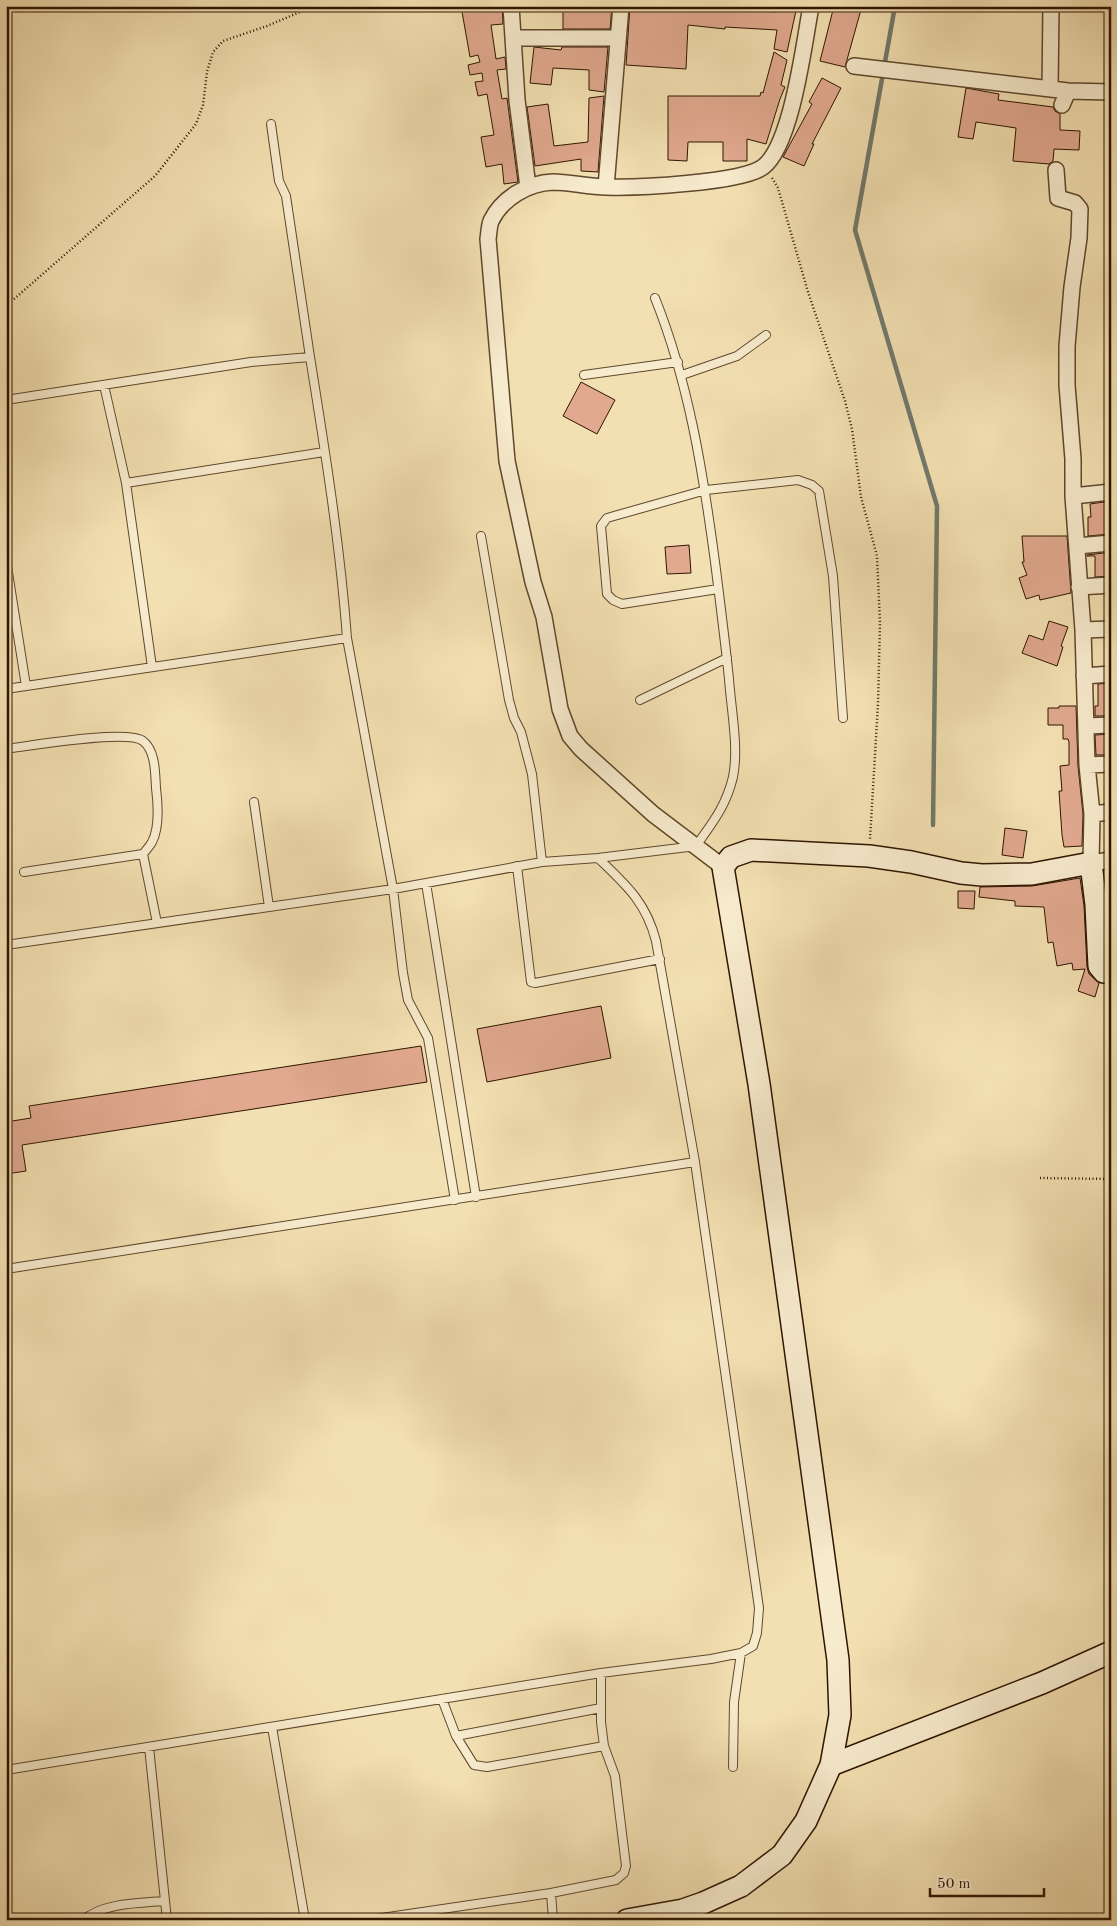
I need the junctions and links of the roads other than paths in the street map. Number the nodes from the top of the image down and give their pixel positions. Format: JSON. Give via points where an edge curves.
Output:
{"nodes":[{"id":1,"x":511,"y":6,"type":"edge"},
{"id":2,"x":621,"y":6,"type":"edge"},
{"id":3,"x":811,"y":6,"type":"edge"},
{"id":4,"x":1051,"y":6,"type":"edge"},
{"id":5,"x":514,"y":38,"type":"junction"},
{"id":6,"x":618,"y":38,"type":"junction"},
{"id":7,"x":854,"y":66,"type":"dead end"},
{"id":8,"x":1050,"y":89,"type":"junction"},
{"id":9,"x":1111,"y":92,"type":"edge"},
{"id":10,"x":271,"y":124,"type":"dead end"},
{"id":11,"x":1056,"y":170,"type":"dead end"},
{"id":12,"x":528,"y":187,"type":"junction"},
{"id":13,"x":606,"y":187,"type":"junction"},
{"id":14,"x":655,"y":298,"type":"dead end"},
{"id":15,"x":766,"y":335,"type":"dead end"},
{"id":16,"x":310,"y":357,"type":"junction"},
{"id":17,"x":678,"y":362,"type":"junction"},
{"id":18,"x":584,"y":374,"type":"dead end"},
{"id":19,"x":682,"y":375,"type":"junction"},
{"id":20,"x":104,"y":385,"type":"junction"},
{"id":21,"x":6,"y":400,"type":"edge"},
{"id":22,"x":324,"y":452,"type":"junction"},
{"id":23,"x":126,"y":483,"type":"junction"},
{"id":24,"x":706,"y":490,"type":"junction"},
{"id":25,"x":1111,"y":492,"type":"edge"},
{"id":26,"x":1073,"y":496,"type":"junction"},
{"id":27,"x":481,"y":536,"type":"dead end"},
{"id":28,"x":1111,"y":543,"type":"edge"},
{"id":29,"x":1077,"y":546,"type":"junction"},
{"id":30,"x":6,"y":560,"type":"edge"},
{"id":31,"x":1111,"y":585,"type":"edge"},
{"id":32,"x":1080,"y":587,"type":"junction"},
{"id":33,"x":718,"y":589,"type":"junction"},
{"id":34,"x":1111,"y":629,"type":"edge"},
{"id":35,"x":1083,"y":630,"type":"junction"},
{"id":36,"x":347,"y":638,"type":"junction"},
{"id":37,"x":727,"y":658,"type":"junction"},
{"id":38,"x":152,"y":667,"type":"junction"},
{"id":39,"x":1111,"y":674,"type":"edge"},
{"id":40,"x":1084,"y":676,"type":"junction"},
{"id":41,"x":26,"y":686,"type":"junction"},
{"id":42,"x":6,"y":689,"type":"edge"},
{"id":43,"x":640,"y":700,"type":"dead end"},
{"id":44,"x":843,"y":718,"type":"dead end"},
{"id":45,"x":1111,"y":724,"type":"edge"},
{"id":46,"x":1086,"y":726,"type":"junction"},
{"id":47,"x":6,"y":749,"type":"edge"},
{"id":48,"x":1111,"y":764,"type":"edge"},
{"id":49,"x":1087,"y":766,"type":"junction"},
{"id":50,"x":254,"y":802,"type":"dead end"},
{"id":51,"x":1111,"y":812,"type":"edge"},
{"id":52,"x":1092,"y":814,"type":"junction"},
{"id":53,"x":696,"y":846,"type":"junction"},
{"id":54,"x":143,"y":854,"type":"junction"},
{"id":55,"x":598,"y":858,"type":"junction"},
{"id":56,"x":542,"y":862,"type":"junction"},
{"id":57,"x":1101,"y":862,"type":"edge"},
{"id":58,"x":517,"y":866,"type":"junction"},
{"id":59,"x":723,"y":867,"type":"junction"},
{"id":60,"x":24,"y":872,"type":"dead end"},
{"id":61,"x":426,"y":883,"type":"junction"},
{"id":62,"x":393,"y":889,"type":"junction"},
{"id":63,"x":1103,"y":904,"type":"edge"},
{"id":64,"x":269,"y":907,"type":"junction"},
{"id":65,"x":157,"y":923,"type":"junction"},
{"id":66,"x":6,"y":945,"type":"edge"},
{"id":67,"x":660,"y":959,"type":"junction"},
{"id":68,"x":1111,"y":972,"type":"edge"},
{"id":69,"x":695,"y":1162,"type":"junction"},
{"id":70,"x":476,"y":1197,"type":"junction"},
{"id":71,"x":455,"y":1200,"type":"junction"},
{"id":72,"x":6,"y":1269,"type":"edge"},
{"id":73,"x":1111,"y":1652,"type":"edge"},
{"id":74,"x":741,"y":1653,"type":"junction"},
{"id":75,"x":601,"y":1673,"type":"junction"},
{"id":76,"x":442,"y":1699,"type":"junction"},
{"id":77,"x":601,"y":1708,"type":"junction"},
{"id":78,"x":272,"y":1727,"type":"junction"},
{"id":79,"x":456,"y":1736,"type":"junction"},
{"id":80,"x":604,"y":1746,"type":"junction"},
{"id":81,"x":149,"y":1747,"type":"junction"},
{"id":82,"x":831,"y":1765,"type":"junction"},
{"id":83,"x":733,"y":1767,"type":"dead end"},
{"id":84,"x":6,"y":1770,"type":"edge"},
{"id":85,"x":551,"y":1893,"type":"junction"},
{"id":86,"x":164,"y":1901,"type":"junction"},
{"id":87,"x":84,"y":1920,"type":"edge"},
{"id":88,"x":167,"y":1920,"type":"edge"},
{"id":89,"x":305,"y":1920,"type":"edge"},
{"id":90,"x":368,"y":1920,"type":"edge"},
{"id":91,"x":553,"y":1920,"type":"edge"},
{"id":92,"x":626,"y":1920,"type":"edge"}],
"edges":[{"from":1,"to":5,"type":"street"},
{"from":2,"to":6,"type":"street"},
{"from":3,"to":13,"type":"street","via":[[789,122],[777,149],[763,168],[736,177]]},
{"from":4,"to":8,"type":"street"},
{"from":5,"to":6,"type":"street"},
{"from":5,"to":12,"type":"street","via":[[517,100]]},
{"from":6,"to":13,"type":"street"},
{"from":7,"to":8,"type":"street"},
{"from":8,"to":9,"type":"street","via":[[1065,98]]},
{"from":10,"to":16,"type":"lane","via":[[279,181],[286,196]]},
{"from":11,"to":26,"type":"street","via":[[1058,198],[1079,206],[1080,220],[1067,346]]},
{"from":12,"to":13,"type":"street","via":[[552,182]]},
{"from":12,"to":53,"type":"street","via":[[504,202],[490,221],[488,239],[507,462],[544,618],[560,709],[570,736],[580,749],[653,814]]},
{"from":14,"to":17,"type":"lane"},
{"from":15,"to":19,"type":"lane","via":[[737,356]]},
{"from":16,"to":20,"type":"lane","via":[[250,362]]},
{"from":16,"to":22,"type":"lane"},
{"from":17,"to":18,"type":"lane"},
{"from":17,"to":19,"type":"lane"},
{"from":19,"to":24,"type":"lane"},
{"from":20,"to":21,"type":"lane"},
{"from":20,"to":23,"type":"lane"},
{"from":22,"to":23,"type":"lane"},
{"from":22,"to":36,"type":"lane"},
{"from":23,"to":38,"type":"lane"},
{"from":24,"to":33,"type":"lane"},
{"from":24,"to":33,"type":"lane","via":[[607,518],[601,526],[607,594],[622,604]]},
{"from":24,"to":44,"type":"lane","via":[[798,480],[819,491],[833,576]]},
{"from":25,"to":26,"type":"street"},
{"from":26,"to":29,"type":"street"},
{"from":27,"to":56,"type":"lane","via":[[509,700],[532,774]]},
{"from":28,"to":29,"type":"street"},
{"from":29,"to":32,"type":"street"},
{"from":30,"to":41,"type":"lane"},
{"from":31,"to":32,"type":"street"},
{"from":32,"to":35,"type":"street"},
{"from":33,"to":37,"type":"lane"},
{"from":34,"to":35,"type":"street"},
{"from":35,"to":40,"type":"street"},
{"from":36,"to":38,"type":"lane"},
{"from":36,"to":62,"type":"lane"},
{"from":37,"to":43,"type":"lane"},
{"from":37,"to":53,"type":"lane","via":[[735,753],[733,776],[723,808]]},
{"from":38,"to":41,"type":"lane"},
{"from":39,"to":40,"type":"street"},
{"from":40,"to":46,"type":"street"},
{"from":41,"to":42,"type":"lane"},
{"from":45,"to":46,"type":"street"},
{"from":46,"to":49,"type":"street"},
{"from":47,"to":54,"type":"lane","via":[[108,738],[132,737],[144,742],[152,755],[157,826]]},
{"from":48,"to":49,"type":"street"},
{"from":49,"to":52,"type":"street"},
{"from":50,"to":64,"type":"lane"},
{"from":51,"to":52,"type":"street"},
{"from":52,"to":57,"type":"street"},
{"from":53,"to":55,"type":"lane"},
{"from":53,"to":59,"type":"street"},
{"from":54,"to":60,"type":"lane"},
{"from":54,"to":65,"type":"lane"},
{"from":55,"to":56,"type":"lane"},
{"from":55,"to":67,"type":"lane","via":[[644,909],[651,922]]},
{"from":56,"to":58,"type":"lane"},
{"from":57,"to":59,"type":"street","via":[[1032,874],[982,874],[878,858],[751,850],[731,857]]},
{"from":57,"to":63,"type":"street"},
{"from":58,"to":61,"type":"lane"},
{"from":58,"to":67,"type":"lane","via":[[531,982]]},
{"from":59,"to":82,"type":"street","via":[[759,1084],[838,1660],[840,1715]]},
{"from":61,"to":62,"type":"lane"},
{"from":61,"to":70,"type":"lane"},
{"from":62,"to":64,"type":"lane"},
{"from":62,"to":71,"type":"lane","via":[[408,1000],[428,1038]]},
{"from":63,"to":68,"type":"street","via":[[1099,966],[1104,972]]},
{"from":64,"to":65,"type":"lane"},
{"from":65,"to":66,"type":"lane"},
{"from":67,"to":69,"type":"lane"},
{"from":69,"to":70,"type":"lane"},
{"from":69,"to":74,"type":"lane","via":[[759,1608],[752,1646]]},
{"from":70,"to":71,"type":"lane"},
{"from":71,"to":72,"type":"lane"},
{"from":73,"to":82,"type":"street","via":[[1042,1683]]},
{"from":74,"to":75,"type":"lane"},
{"from":74,"to":83,"type":"lane","via":[[734,1702]]},
{"from":75,"to":76,"type":"lane"},
{"from":75,"to":77,"type":"lane"},
{"from":76,"to":78,"type":"lane"},
{"from":76,"to":79,"type":"lane"},
{"from":77,"to":79,"type":"lane"},
{"from":77,"to":80,"type":"lane"},
{"from":78,"to":81,"type":"lane"},
{"from":78,"to":89,"type":"lane"},
{"from":79,"to":80,"type":"lane","via":[[474,1765],[488,1767]]},
{"from":80,"to":85,"type":"lane","via":[[615,1776],[626,1866],[624,1873],[616,1880]]},
{"from":81,"to":84,"type":"lane"},
{"from":81,"to":86,"type":"lane"},
{"from":82,"to":92,"type":"street","via":[[806,1821],[782,1855],[742,1886],[683,1910]]},
{"from":85,"to":90,"type":"lane"},
{"from":85,"to":91,"type":"lane"},
{"from":86,"to":87,"type":"lane","via":[[123,1905],[98,1911]]},
{"from":86,"to":88,"type":"lane"}]}
